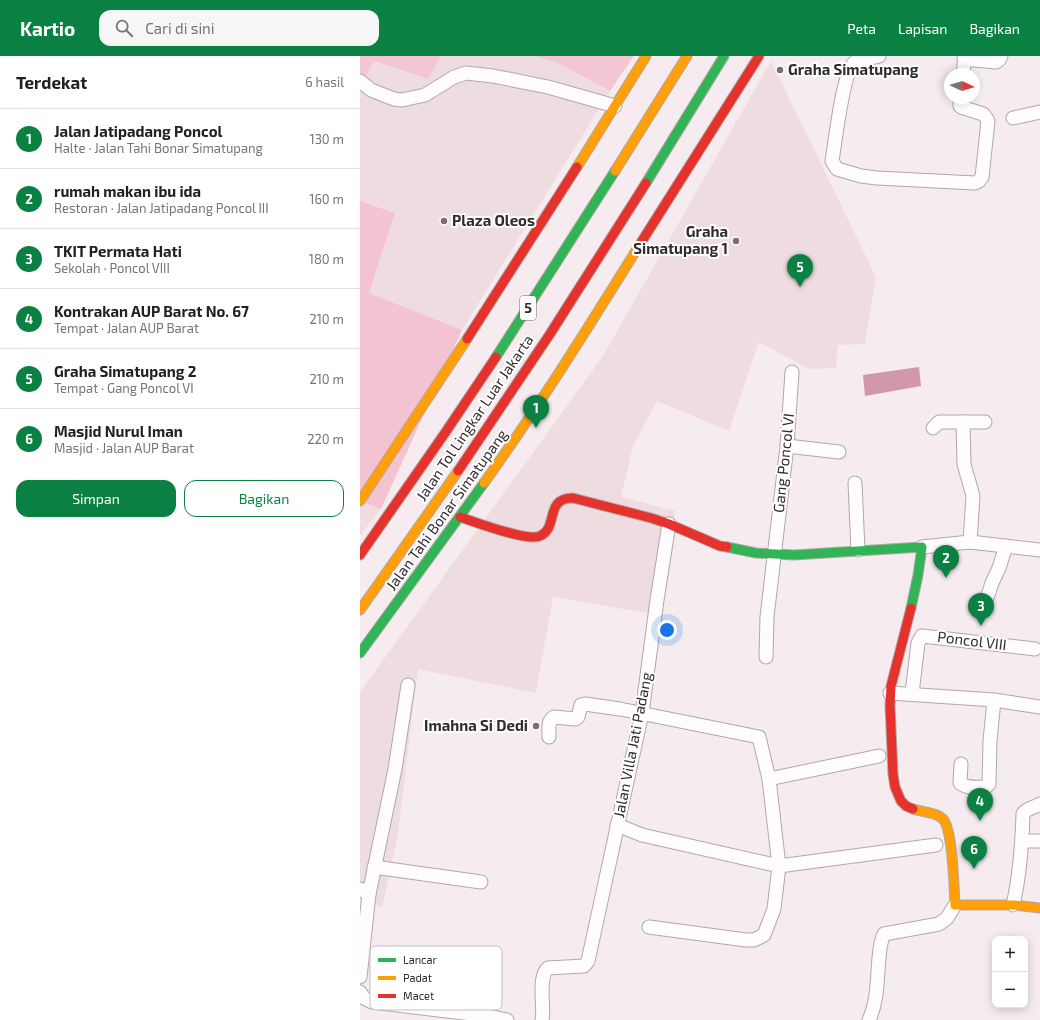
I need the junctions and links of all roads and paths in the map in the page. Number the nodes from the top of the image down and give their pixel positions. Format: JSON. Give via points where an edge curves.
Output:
{"nodes":[{"id":1,"x":646,"y":56,"type":"edge"},
{"id":2,"x":687,"y":56,"type":"edge"},
{"id":3,"x":724,"y":56,"type":"edge"},
{"id":4,"x":759,"y":56,"type":"edge"},
{"id":5,"x":879,"y":56,"type":"edge"},
{"id":6,"x":1001,"y":56,"type":"edge"},
{"id":7,"x":964,"y":58,"type":"edge"},
{"id":8,"x":963,"y":68,"type":"edge"},
{"id":9,"x":360,"y":81,"type":"edge"},
{"id":10,"x":960,"y":104,"type":"edge"},
{"id":11,"x":615,"y":106,"type":"junction"},
{"id":12,"x":1040,"y":112,"type":"edge"},
{"id":13,"x":1013,"y":118,"type":"dead end"},
{"id":14,"x":792,"y":372,"type":"dead end"},
{"id":15,"x":963,"y":422,"type":"junction"},
{"id":16,"x":985,"y":422,"type":"dead end"},
{"id":17,"x":933,"y":428,"type":"dead end"},
{"id":18,"x":787,"y":446,"type":"junction"},
{"id":19,"x":839,"y":452,"type":"dead end"},
{"id":20,"x":855,"y":482,"type":"dead end"},
{"id":21,"x":360,"y":501,"type":"edge"},
{"id":22,"x":460,"y":517,"type":"junction"},
{"id":23,"x":669,"y":524,"type":"junction"},
{"id":24,"x":970,"y":542,"type":"junction"},
{"id":25,"x":1006,"y":546,"type":"junction"},
{"id":26,"x":922,"y":547,"type":"junction"},
{"id":27,"x":858,"y":550,"type":"junction"},
{"id":28,"x":1040,"y":550,"type":"edge"},
{"id":29,"x":775,"y":554,"type":"junction"},
{"id":30,"x":360,"y":555,"type":"edge"},
{"id":31,"x":987,"y":598,"type":"dead end"},
{"id":32,"x":360,"y":610,"type":"edge"},
{"id":33,"x":1035,"y":649,"type":"dead end"},
{"id":34,"x":360,"y":653,"type":"edge"},
{"id":35,"x":766,"y":657,"type":"dead end"},
{"id":36,"x":408,"y":685,"type":"dead end"},
{"id":37,"x":890,"y":693,"type":"junction"},
{"id":38,"x":912,"y":694,"type":"junction"},
{"id":39,"x":994,"y":700,"type":"junction"},
{"id":40,"x":1040,"y":707,"type":"edge"},
{"id":41,"x":642,"y":713,"type":"junction"},
{"id":42,"x":549,"y":737,"type":"dead end"},
{"id":43,"x":879,"y":756,"type":"dead end"},
{"id":44,"x":961,"y":764,"type":"dead end"},
{"id":45,"x":769,"y":779,"type":"junction"},
{"id":46,"x":1040,"y":804,"type":"edge"},
{"id":47,"x":617,"y":825,"type":"junction"},
{"id":48,"x":1022,"y":841,"type":"junction"},
{"id":49,"x":1040,"y":841,"type":"edge"},
{"id":50,"x":936,"y":846,"type":"dead end"},
{"id":51,"x":779,"y":866,"type":"junction"},
{"id":52,"x":374,"y":867,"type":"junction"},
{"id":53,"x":481,"y":882,"type":"dead end"},
{"id":54,"x":365,"y":892,"type":"edge"},
{"id":55,"x":955,"y":905,"type":"junction"},
{"id":56,"x":1013,"y":905,"type":"junction"},
{"id":57,"x":1040,"y":908,"type":"edge"},
{"id":58,"x":649,"y":927,"type":"dead end"},
{"id":59,"x":360,"y":977,"type":"edge"},
{"id":60,"x":360,"y":992,"type":"edge"},
{"id":61,"x":370,"y":1001,"type":"edge"},
{"id":62,"x":438,"y":1010,"type":"edge"},
{"id":63,"x":507,"y":1020,"type":"edge"},
{"id":64,"x":542,"y":1020,"type":"edge"},
{"id":65,"x":869,"y":1020,"type":"edge"}],
"edges":[{"from":1,"to":11,"type":"main road"},
{"from":2,"to":30,"type":"main road","name":"Jalan Tol Lingkar Luar Jakarta","number":"5","via":[[498,354],[405,493]]},
{"from":3,"to":32,"type":"main road","name":"Jalan Tol Lingkar Luar Jakarta","number":"5","via":[[534,357]]},
{"from":4,"to":22,"type":"main road","name":"Jalan Tahi Bonar Simatupang","via":[[571,354]]},
{"from":5,"to":10,"type":"street","via":[[855,62],[851,66],[846,80],[832,161],[837,169],[861,176],[978,182],[982,177],[988,121],[983,114],[961,107]]},
{"from":6,"to":7,"type":"street","via":[[996,62]]},
{"from":7,"to":8,"type":"street"},
{"from":9,"to":11,"type":"street","via":[[371,90],[402,100],[425,95],[454,77],[466,73],[480,74],[548,87]]},
{"from":11,"to":21,"type":"main road"},
{"from":12,"to":13,"type":"street"},
{"from":14,"to":18,"type":"street","name":"Gang Poncol VI"},
{"from":15,"to":16,"type":"street"},
{"from":15,"to":17,"type":"street","via":[[939,422]]},
{"from":15,"to":24,"type":"street","via":[[964,464],[973,496]]},
{"from":18,"to":19,"type":"street"},
{"from":18,"to":29,"type":"street","name":"Gang Poncol VI"},
{"from":20,"to":27,"type":"street"},
{"from":22,"to":23,"type":"main road","via":[[497,529],[533,538],[539,537],[548,528],[560,500],[573,498]]},
{"from":22,"to":34,"type":"main road","name":"Jalan Tahi Bonar Simatupang"},
{"from":23,"to":29,"type":"main road","via":[[720,546],[756,554]]},
{"from":23,"to":41,"type":"street","name":"Jalan Villa Jati Padang"},
{"from":24,"to":25,"type":"street"},
{"from":24,"to":26,"type":"street"},
{"from":25,"to":28,"type":"street"},
{"from":25,"to":31,"type":"street"},
{"from":26,"to":27,"type":"main road"},
{"from":26,"to":37,"type":"main road","via":[[913,600]]},
{"from":27,"to":29,"type":"main road","via":[[823,554]]},
{"from":29,"to":35,"type":"street","name":"Gang Poncol VI"},
{"from":33,"to":38,"type":"street","name":"Poncol VIII","via":[[922,636],[918,643]]},
{"from":36,"to":52,"type":"street"},
{"from":37,"to":38,"type":"street"},
{"from":37,"to":55,"type":"main road","via":[[891,762],[898,796],[904,804],[913,809],[940,816],[944,820]]},
{"from":38,"to":39,"type":"street"},
{"from":39,"to":40,"type":"street"},
{"from":39,"to":44,"type":"street","via":[[989,784],[986,787],[964,786],[960,783]]},
{"from":41,"to":42,"type":"street","via":[[582,704],[575,719],[551,718]]},
{"from":41,"to":45,"type":"street","via":[[759,737]]},
{"from":41,"to":47,"type":"street","name":"Jalan Villa Jati Padang"},
{"from":43,"to":45,"type":"street"},
{"from":45,"to":51,"type":"street"},
{"from":46,"to":48,"type":"street","via":[[1023,814]]},
{"from":47,"to":51,"type":"street","name":"Jalan Villa Jati Padang","via":[[642,835]]},
{"from":47,"to":64,"type":"street","via":[[586,965],[548,968],[545,971]]},
{"from":48,"to":49,"type":"street"},
{"from":48,"to":56,"type":"street"},
{"from":50,"to":51,"type":"street"},
{"from":51,"to":58,"type":"street","via":[[771,919],[764,935],[754,940]]},
{"from":52,"to":53,"type":"street"},
{"from":52,"to":54,"type":"street"},
{"from":54,"to":59,"type":"street"},
{"from":55,"to":56,"type":"main road"},
{"from":55,"to":65,"type":"street","via":[[947,918],[939,924],[884,934],[880,944],[874,1010]]},
{"from":56,"to":57,"type":"main road"},
{"from":60,"to":61,"type":"street"},
{"from":62,"to":63,"type":"street"}]}
